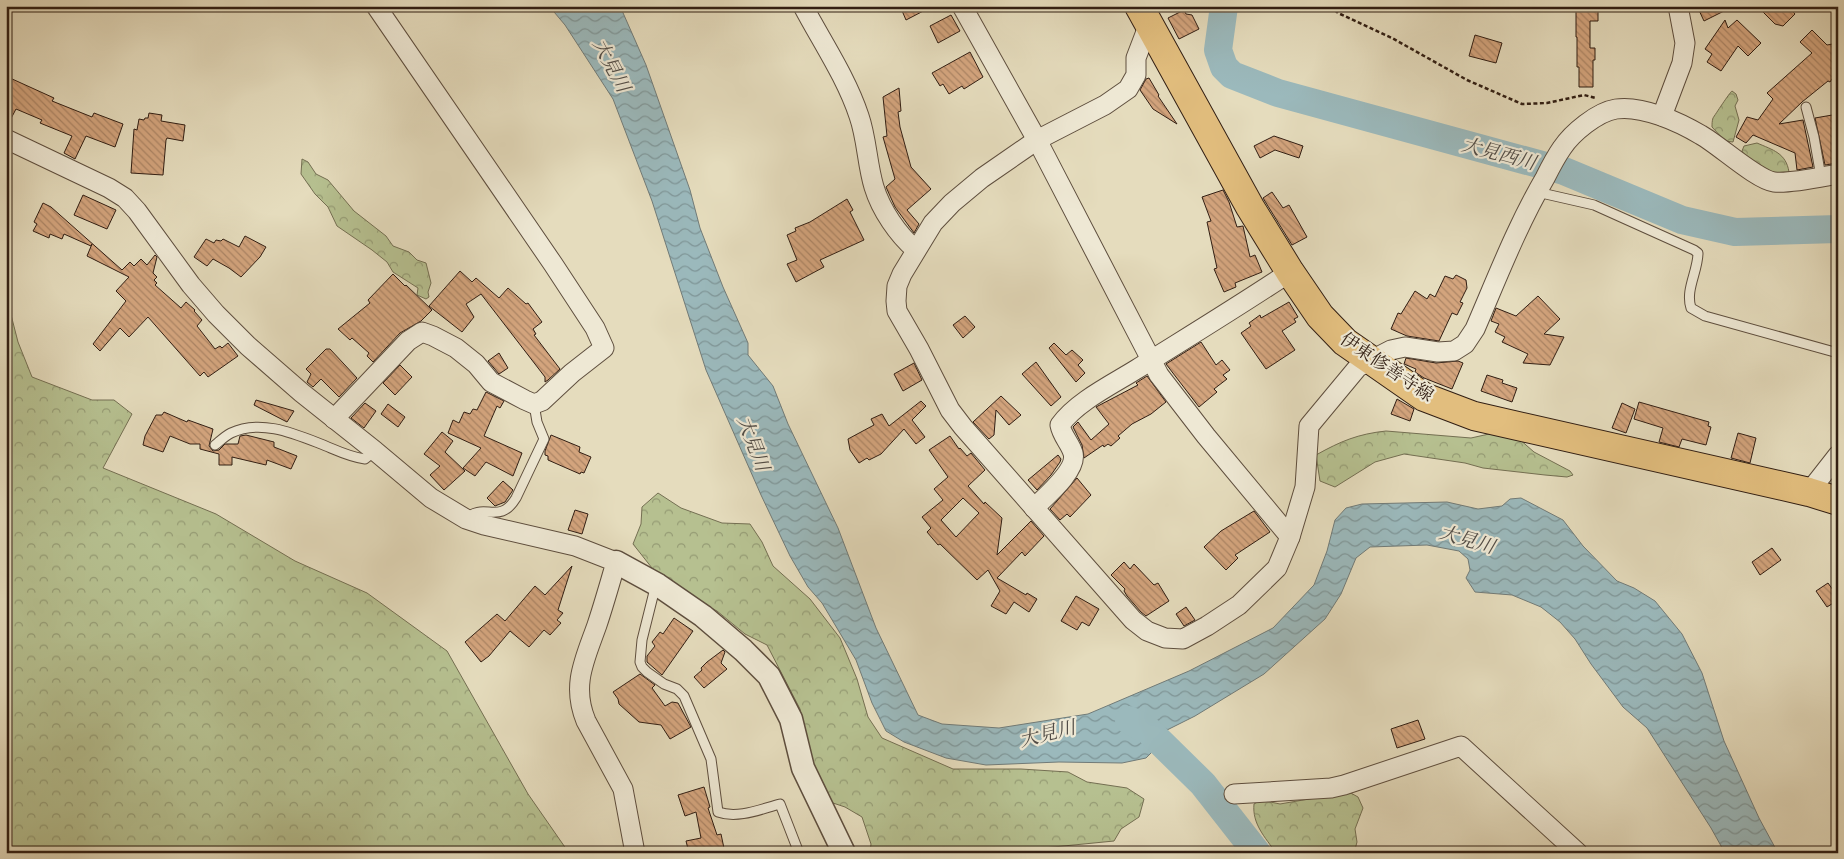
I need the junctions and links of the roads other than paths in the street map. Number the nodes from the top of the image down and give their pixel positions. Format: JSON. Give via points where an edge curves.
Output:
{"nodes":[{"id":1,"x":376,"y":6,"type":"edge"},
{"id":2,"x":803,"y":6,"type":"edge"},
{"id":3,"x":962,"y":6,"type":"edge"},
{"id":4,"x":1678,"y":6,"type":"edge"},
{"id":5,"x":1145,"y":12,"type":"edge"},
{"id":6,"x":1806,"y":107,"type":"dead end"},
{"id":7,"x":1662,"y":116,"type":"junction"},
{"id":8,"x":6,"y":139,"type":"edge"},
{"id":9,"x":1037,"y":140,"type":"junction"},
{"id":10,"x":1829,"y":176,"type":"edge"},
{"id":11,"x":1538,"y":190,"type":"junction"},
{"id":12,"x":916,"y":250,"type":"junction"},
{"id":13,"x":1290,"y":272,"type":"junction"},
{"id":14,"x":1838,"y":353,"type":"edge"},
{"id":15,"x":1151,"y":360,"type":"junction"},
{"id":16,"x":1372,"y":360,"type":"junction"},
{"id":17,"x":534,"y":404,"type":"junction"},
{"id":18,"x":334,"y":420,"type":"junction"},
{"id":19,"x":215,"y":445,"type":"dead end"},
{"id":20,"x":375,"y":451,"type":"junction"},
{"id":21,"x":1838,"y":455,"type":"edge"},
{"id":22,"x":1808,"y":492,"type":"junction"},
{"id":23,"x":1838,"y":501,"type":"edge"},
{"id":24,"x":1034,"y":508,"type":"junction"},
{"id":25,"x":466,"y":519,"type":"junction"},
{"id":26,"x":1290,"y":538,"type":"junction"},
{"id":27,"x":616,"y":562,"type":"junction"},
{"id":28,"x":656,"y":584,"type":"junction"},
{"id":29,"x":1234,"y":794,"type":"dead end"},
{"id":30,"x":634,"y":853,"type":"edge"},
{"id":31,"x":799,"y":853,"type":"edge"},
{"id":32,"x":844,"y":853,"type":"edge"},
{"id":33,"x":1578,"y":853,"type":"edge"}],
"edges":[{"from":1,"to":17,"type":"street","via":[[553,264],[595,328],[604,348],[542,401]]},
{"from":2,"to":12,"type":"street","via":[[859,117],[880,203],[899,232]]},
{"from":3,"to":9,"type":"street"},
{"from":4,"to":7,"type":"street","via":[[1685,43],[1682,63]]},
{"from":5,"to":9,"type":"street","via":[[1136,75],[1128,89],[1105,105]]},
{"from":5,"to":13,"type":"main road","name":"伊東修善寺線","via":[[1250,207]]},
{"from":6,"to":10,"type":"lane"},
{"from":7,"to":10,"type":"street","via":[[1703,136],[1772,182]]},
{"from":7,"to":11,"type":"street","via":[[1631,108],[1601,114],[1584,125],[1562,147]]},
{"from":8,"to":18,"type":"street","via":[[125,198],[216,314]]},
{"from":9,"to":12,"type":"street","via":[[952,203],[933,223]]},
{"from":9,"to":15,"type":"street"},
{"from":11,"to":14,"type":"lane","via":[[1594,205],[1698,253],[1688,301],[1691,308],[1705,316]]},
{"from":11,"to":16,"type":"street","via":[[1476,330],[1465,344],[1454,351],[1438,352],[1405,347]]},
{"from":12,"to":24,"type":"street","via":[[897,286],[897,311],[950,410]]},
{"from":13,"to":15,"type":"street"},
{"from":13,"to":16,"type":"main road","name":"伊東修善寺線","via":[[1320,316],[1345,342]]},
{"from":15,"to":24,"type":"street","via":[[1064,419],[1060,425],[1061,433],[1073,452],[1073,464]]},
{"from":15,"to":26,"type":"street","via":[[1206,436]]},
{"from":16,"to":22,"type":"main road","name":"伊東修善寺線","via":[[1424,397],[1474,416]]},
{"from":16,"to":26,"type":"street","via":[[1358,367],[1309,426],[1305,487]]},
{"from":17,"to":18,"type":"street","via":[[492,382],[456,348],[422,332],[408,341]]},
{"from":17,"to":25,"type":"lane","via":[[544,439],[512,505],[501,513],[475,512]]},
{"from":18,"to":20,"type":"street"},
{"from":19,"to":20,"type":"lane","via":[[229,434],[261,427],[322,444],[351,458],[365,459]]},
{"from":20,"to":25,"type":"street","via":[[431,498]]},
{"from":21,"to":22,"type":"street"},
{"from":22,"to":23,"type":"main road","name":"伊東修善寺線"},
{"from":24,"to":26,"type":"street","via":[[1133,620],[1147,631],[1165,638],[1183,639],[1239,605],[1277,568]]},
{"from":25,"to":27,"type":"street","via":[[575,546]]},
{"from":27,"to":28,"type":"street"},
{"from":27,"to":30,"type":"street","via":[[580,674],[579,694],[586,721],[623,789]]},
{"from":28,"to":31,"type":"lane","via":[[640,662],[647,672],[664,684],[677,688],[684,696],[711,758],[718,812],[748,813],[780,804]]},
{"from":28,"to":32,"type":"street","via":[[703,616],[769,676],[791,719],[803,768]]},
{"from":29,"to":33,"type":"street","via":[[1330,788],[1462,746]]}]}
